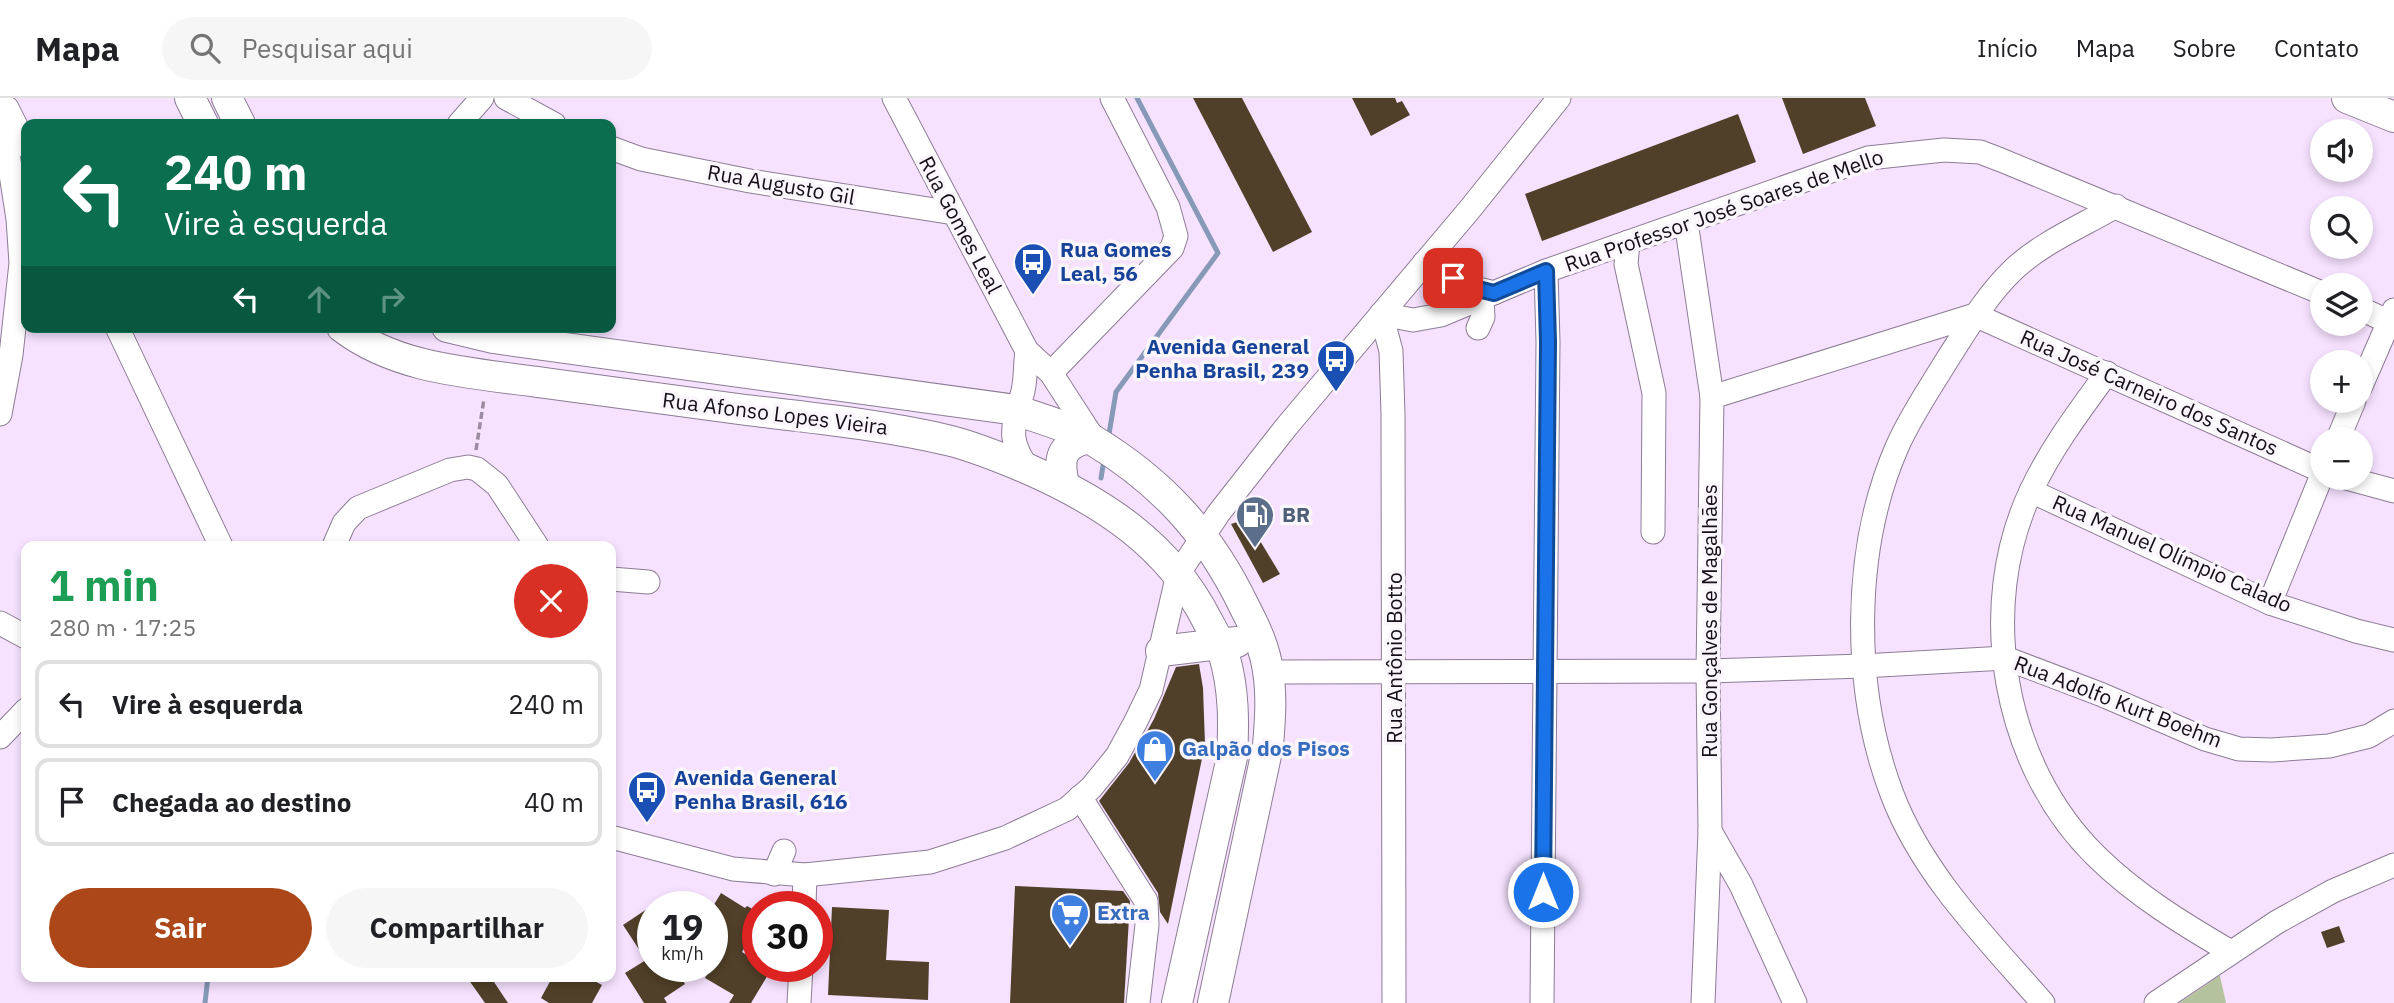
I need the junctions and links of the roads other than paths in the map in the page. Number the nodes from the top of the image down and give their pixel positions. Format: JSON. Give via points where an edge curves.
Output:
{"nodes":[{"id":1,"x":190,"y":98,"type":"edge"},
{"id":2,"x":227,"y":98,"type":"edge"},
{"id":3,"x":482,"y":98,"type":"edge"},
{"id":4,"x":506,"y":98,"type":"edge"},
{"id":5,"x":894,"y":98,"type":"edge"},
{"id":6,"x":1112,"y":98,"type":"edge"},
{"id":7,"x":1559,"y":98,"type":"edge"},
{"id":8,"x":2347,"y":98,"type":"edge"},
{"id":9,"x":1,"y":100,"type":"edge"},
{"id":10,"x":2394,"y":117,"type":"edge"},
{"id":11,"x":200,"y":119,"type":"edge"},
{"id":12,"x":238,"y":119,"type":"edge"},
{"id":13,"x":463,"y":119,"type":"edge"},
{"id":14,"x":545,"y":119,"type":"edge"},
{"id":15,"x":21,"y":137,"type":"edge"},
{"id":16,"x":616,"y":150,"type":"edge"},
{"id":17,"x":2116,"y":206,"type":"junction"},
{"id":18,"x":954,"y":213,"type":"junction"},
{"id":19,"x":1686,"y":222,"type":"junction"},
{"id":20,"x":21,"y":240,"type":"edge"},
{"id":21,"x":1622,"y":251,"type":"junction"},
{"id":22,"x":1424,"y":263,"type":"junction"},
{"id":23,"x":1546,"y":271,"type":"junction"},
{"id":24,"x":21,"y":283,"type":"edge"},
{"id":25,"x":2310,"y":288,"type":"edge"},
{"id":26,"x":1482,"y":298,"type":"junction"},
{"id":27,"x":2373,"y":312,"type":"edge"},
{"id":28,"x":1381,"y":314,"type":"junction"},
{"id":29,"x":1976,"y":316,"type":"junction"},
{"id":30,"x":2392,"y":318,"type":"edge"},
{"id":31,"x":120,"y":333,"type":"edge"},
{"id":32,"x":352,"y":333,"type":"edge"},
{"id":33,"x":472,"y":333,"type":"edge"},
{"id":34,"x":1027,"y":351,"type":"junction"},
{"id":35,"x":2373,"y":360,"type":"edge"},
{"id":36,"x":1051,"y":373,"type":"junction"},
{"id":37,"x":2107,"y":373,"type":"junction"},
{"id":38,"x":1712,"y":397,"type":"junction"},
{"id":39,"x":1016,"y":410,"type":"junction"},
{"id":40,"x":0,"y":414,"type":"edge"},
{"id":41,"x":1093,"y":441,"type":"junction"},
{"id":42,"x":2310,"y":467,"type":"edge"},
{"id":43,"x":1029,"y":470,"type":"junction"},
{"id":44,"x":1064,"y":485,"type":"junction"},
{"id":45,"x":2373,"y":485,"type":"edge"},
{"id":46,"x":2315,"y":490,"type":"edge"},
{"id":47,"x":2031,"y":491,"type":"junction"},
{"id":48,"x":2394,"y":491,"type":"edge"},
{"id":49,"x":1653,"y":532,"type":"dead end"},
{"id":50,"x":1203,"y":535,"type":"junction"},
{"id":51,"x":220,"y":541,"type":"edge"},
{"id":52,"x":336,"y":541,"type":"edge"},
{"id":53,"x":534,"y":541,"type":"edge"},
{"id":54,"x":1178,"y":574,"type":"junction"},
{"id":55,"x":616,"y":579,"type":"edge"},
{"id":56,"x":648,"y":582,"type":"dead end"},
{"id":57,"x":2270,"y":603,"type":"junction"},
{"id":58,"x":21,"y":621,"type":"edge"},
{"id":59,"x":0,"y":622,"type":"edge"},
{"id":60,"x":21,"y":634,"type":"edge"},
{"id":61,"x":1259,"y":639,"type":"junction"},
{"id":62,"x":2394,"y":640,"type":"edge"},
{"id":63,"x":1220,"y":645,"type":"junction"},
{"id":64,"x":1161,"y":651,"type":"junction"},
{"id":65,"x":2005,"y":658,"type":"junction"},
{"id":66,"x":1863,"y":666,"type":"junction"},
{"id":67,"x":1395,"y":670,"type":"junction"},
{"id":68,"x":1545,"y":671,"type":"junction"},
{"id":69,"x":1708,"y":671,"type":"junction"},
{"id":70,"x":1269,"y":672,"type":"junction"},
{"id":71,"x":21,"y":715,"type":"edge"},
{"id":72,"x":2394,"y":721,"type":"edge"},
{"id":73,"x":0,"y":737,"type":"edge"},
{"id":74,"x":1080,"y":797,"type":"junction"},
{"id":75,"x":1710,"y":831,"type":"junction"},
{"id":76,"x":616,"y":837,"type":"edge"},
{"id":77,"x":784,"y":851,"type":"dead end"},
{"id":78,"x":1209,"y":863,"type":"junction"},
{"id":79,"x":2394,"y":865,"type":"edge"},
{"id":80,"x":774,"y":874,"type":"junction"},
{"id":81,"x":805,"y":875,"type":"junction"},
{"id":82,"x":1241,"y":875,"type":"junction"},
{"id":83,"x":804,"y":891,"type":"edge"},
{"id":84,"x":2231,"y":951,"type":"junction"},
{"id":85,"x":800,"y":982,"type":"edge"},
{"id":86,"x":799,"y":1003,"type":"edge"},
{"id":87,"x":1138,"y":1003,"type":"edge"},
{"id":88,"x":1177,"y":1003,"type":"edge"},
{"id":89,"x":1213,"y":1003,"type":"edge"},
{"id":90,"x":1394,"y":1003,"type":"edge"},
{"id":91,"x":1542,"y":1003,"type":"edge"},
{"id":92,"x":1703,"y":1003,"type":"edge"},
{"id":93,"x":1794,"y":1003,"type":"edge"},
{"id":94,"x":2043,"y":1003,"type":"edge"},
{"id":95,"x":2155,"y":1003,"type":"edge"}],
"edges":[{"from":1,"to":11,"type":"main road"},
{"from":2,"to":12,"type":"main road"},
{"from":3,"to":13,"type":"street"},
{"from":4,"to":14,"type":"street"},
{"from":5,"to":18,"type":"street","name":"Rua Gomes Leal"},
{"from":6,"to":36,"type":"street","via":[[1168,207],[1176,236],[1172,248]]},
{"from":7,"to":22,"type":"street"},
{"from":8,"to":10,"type":"main road"},
{"from":9,"to":15,"type":"street"},
{"from":9,"to":20,"type":"street"},
{"from":16,"to":18,"type":"street","name":"Rua Augusto Gil","via":[[750,181]]},
{"from":17,"to":19,"type":"street","name":"Rua Professor José Soares de Mello","via":[[1980,152],[1944,150],[1868,158]]},
{"from":17,"to":25,"type":"street","name":"Rua Professor José Soares de Mello"},
{"from":17,"to":29,"type":"street","via":[[2015,268]]},
{"from":18,"to":34,"type":"street","name":"Rua Gomes Leal"},
{"from":19,"to":21,"type":"street","name":"Rua Professor José Soares de Mello"},
{"from":19,"to":38,"type":"street","name":"Rua Gonçalves de Magalhães"},
{"from":21,"to":23,"type":"street","name":"Rua Professor José Soares de Mello"},
{"from":21,"to":49,"type":"street","via":[[1654,393]]},
{"from":22,"to":26,"type":"street"},
{"from":22,"to":28,"type":"street"},
{"from":23,"to":26,"type":"street","name":"Rua Professor José Soares de Mello"},
{"from":23,"to":68,"type":"street"},
{"from":24,"to":40,"type":"street"},
{"from":26,"to":28,"type":"street","name":"Rua Professor José Soares de Mello","via":[[1441,315],[1413,320]]},
{"from":27,"to":30,"type":"street"},
{"from":28,"to":50,"type":"street"},
{"from":28,"to":67,"type":"street","name":"Rua Antônio Botto","via":[[1391,351]]},
{"from":29,"to":37,"type":"street","name":"Rua José Carneiro dos Santos"},
{"from":29,"to":38,"type":"street"},
{"from":29,"to":66,"type":"street","via":[[1897,446],[1878,502],[1866,568]]},
{"from":30,"to":35,"type":"street"},
{"from":31,"to":51,"type":"street"},
{"from":32,"to":43,"type":"main road","name":"Rua Afonso Lopes Vieira","via":[[378,349],[440,367],[903,431],[952,441]]},
{"from":33,"to":39,"type":"main road","name":"Rua Afonso Lopes Vieira"},
{"from":34,"to":36,"type":"street","name":"Rua Gomes Leal"},
{"from":34,"to":39,"type":"street"},
{"from":36,"to":41,"type":"street","name":"Rua Gomes Leal"},
{"from":37,"to":42,"type":"street","name":"Rua José Carneiro dos Santos"},
{"from":37,"to":47,"type":"street","via":[[2073,419]]},
{"from":38,"to":69,"type":"street","name":"Rua Gonçalves de Magalhães"},
{"from":39,"to":41,"type":"main road","name":"Rua Afonso Lopes Vieira"},
{"from":39,"to":43,"type":"street","via":[[1015,446]]},
{"from":41,"to":44,"type":"main road","via":[[1074,442],[1066,448],[1061,461]]},
{"from":41,"to":50,"type":"main road","name":"Rua Afonso Lopes Vieira","via":[[1159,489]]},
{"from":43,"to":44,"type":"main road","name":"Rua Afonso Lopes Vieira"},
{"from":44,"to":54,"type":"main road","name":"Rua Afonso Lopes Vieira","via":[[1124,521]]},
{"from":45,"to":48,"type":"street"},
{"from":46,"to":57,"type":"street"},
{"from":47,"to":57,"type":"street","name":"Rua Manuel Olímpio Calado"},
{"from":47,"to":65,"type":"street","via":[[2013,537],[2006,575]]},
{"from":50,"to":54,"type":"street"},
{"from":50,"to":61,"type":"main road","name":"Rua Afonso Lopes Vieira"},
{"from":52,"to":53,"type":"street","via":[[358,508],[468,467],[497,485]]},
{"from":54,"to":63,"type":"main road","name":"Rua Afonso Lopes Vieira","via":[[1196,597]]},
{"from":54,"to":64,"type":"street"},
{"from":55,"to":56,"type":"street"},
{"from":57,"to":62,"type":"street","name":"Rua Manuel Olímpio Calado"},
{"from":58,"to":59,"type":"street"},
{"from":59,"to":60,"type":"street"},
{"from":61,"to":63,"type":"main road"},
{"from":61,"to":70,"type":"main road","name":"Rua Afonso Lopes Vieira"},
{"from":63,"to":64,"type":"main road"},
{"from":63,"to":78,"type":"main road","name":"Rua Afonso Lopes Vieira","via":[[1234,719],[1232,757]]},
{"from":64,"to":74,"type":"street","via":[[1151,690],[1117,756]]},
{"from":65,"to":66,"type":"street"},
{"from":65,"to":72,"type":"street","name":"Rua Adolfo Kurt Boehm","via":[[2239,749],[2329,746],[2369,736]]},
{"from":65,"to":84,"type":"street","via":[[2012,704],[2029,754],[2048,795],[2071,825],[2121,880]]},
{"from":66,"to":69,"type":"street"},
{"from":66,"to":94,"type":"street","via":[[1876,745],[1913,840],[1952,895]]},
{"from":67,"to":68,"type":"street"},
{"from":67,"to":70,"type":"street"},
{"from":67,"to":90,"type":"street","name":"Rua Antônio Botto"},
{"from":68,"to":69,"type":"street"},
{"from":68,"to":91,"type":"street"},
{"from":69,"to":75,"type":"street","name":"Rua Gonçalves de Magalhães"},
{"from":70,"to":82,"type":"main road","name":"Rua Afonso Lopes Vieira","via":[[1268,746]]},
{"from":71,"to":73,"type":"street"},
{"from":74,"to":81,"type":"street","via":[[1040,823],[930,862]]},
{"from":74,"to":87,"type":"street","via":[[1146,901]]},
{"from":75,"to":92,"type":"street"},
{"from":75,"to":93,"type":"street","name":"Rua Gonçalves de Magalhães","via":[[1741,884]]},
{"from":76,"to":80,"type":"street","via":[[733,869]]},
{"from":77,"to":80,"type":"street"},
{"from":78,"to":82,"type":"main road","via":[[1221,879]]},
{"from":78,"to":88,"type":"main road","name":"Rua Afonso Lopes Vieira"},
{"from":79,"to":84,"type":"street","via":[[2333,891]]},
{"from":80,"to":81,"type":"street"},
{"from":81,"to":83,"type":"street"},
{"from":82,"to":89,"type":"main road","name":"Rua Afonso Lopes Vieira"},
{"from":84,"to":95,"type":"street"},
{"from":85,"to":86,"type":"street"}]}
